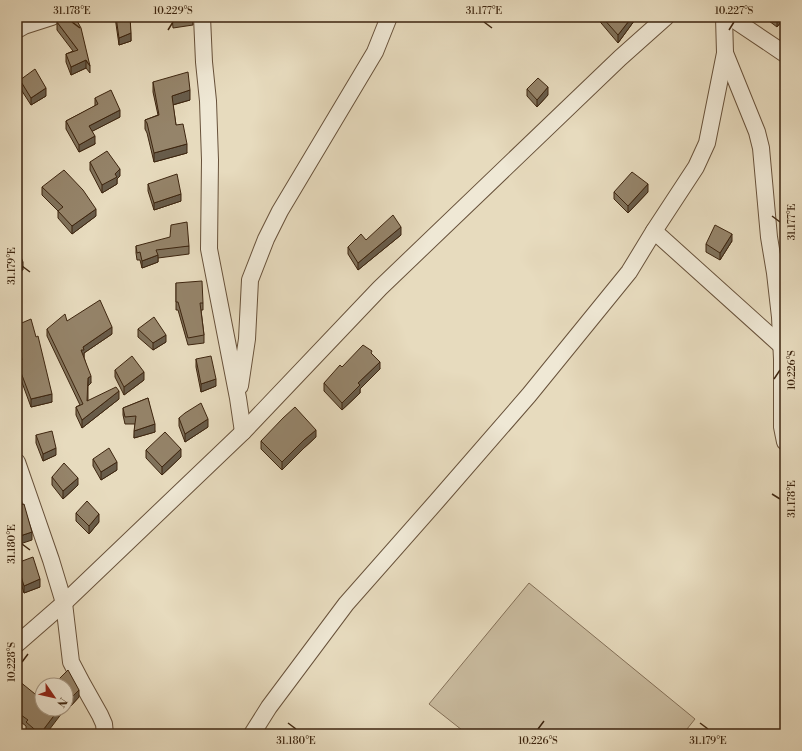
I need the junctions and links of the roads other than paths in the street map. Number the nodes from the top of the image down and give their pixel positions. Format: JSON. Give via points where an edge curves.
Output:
{"nodes":[{"id":1,"x":52,"y":17,"type":"edge"},
{"id":2,"x":202,"y":17,"type":"edge"},
{"id":3,"x":390,"y":17,"type":"edge"},
{"id":4,"x":666,"y":17,"type":"edge"},
{"id":5,"x":724,"y":17,"type":"edge"},
{"id":6,"x":730,"y":17,"type":"edge"},
{"id":7,"x":17,"y":30,"type":"edge"},
{"id":8,"x":725,"y":52,"type":"junction"},
{"id":9,"x":785,"y":54,"type":"edge"},
{"id":10,"x":654,"y":231,"type":"junction"},
{"id":11,"x":783,"y":348,"type":"edge"},
{"id":12,"x":238,"y":398,"type":"junction"},
{"id":13,"x":243,"y":432,"type":"junction"},
{"id":14,"x":785,"y":442,"type":"edge"},
{"id":15,"x":17,"y":462,"type":"edge"},
{"id":16,"x":64,"y":603,"type":"junction"},
{"id":17,"x":17,"y":644,"type":"edge"},
{"id":18,"x":105,"y":734,"type":"edge"},
{"id":19,"x":252,"y":734,"type":"edge"}],
"edges":[{"from":1,"to":7,"type":"street"},
{"from":2,"to":12,"type":"street","via":[[208,101],[210,249]]},
{"from":3,"to":12,"type":"street","via":[[375,52],[280,211],[266,239],[250,280],[247,339]]},
{"from":4,"to":13,"type":"street","via":[[380,288]]},
{"from":5,"to":8,"type":"street"},
{"from":6,"to":9,"type":"street"},
{"from":8,"to":10,"type":"street","via":[[707,143],[696,167]]},
{"from":8,"to":11,"type":"street","via":[[761,148]]},
{"from":10,"to":11,"type":"street"},
{"from":10,"to":19,"type":"street","via":[[629,272],[529,394],[346,604],[269,706]]},
{"from":11,"to":14,"type":"street","via":[[782,427]]},
{"from":12,"to":13,"type":"street"},
{"from":13,"to":16,"type":"street"},
{"from":15,"to":16,"type":"street"},
{"from":16,"to":17,"type":"street"},
{"from":16,"to":18,"type":"street","via":[[71,662],[100,715]]}]}
